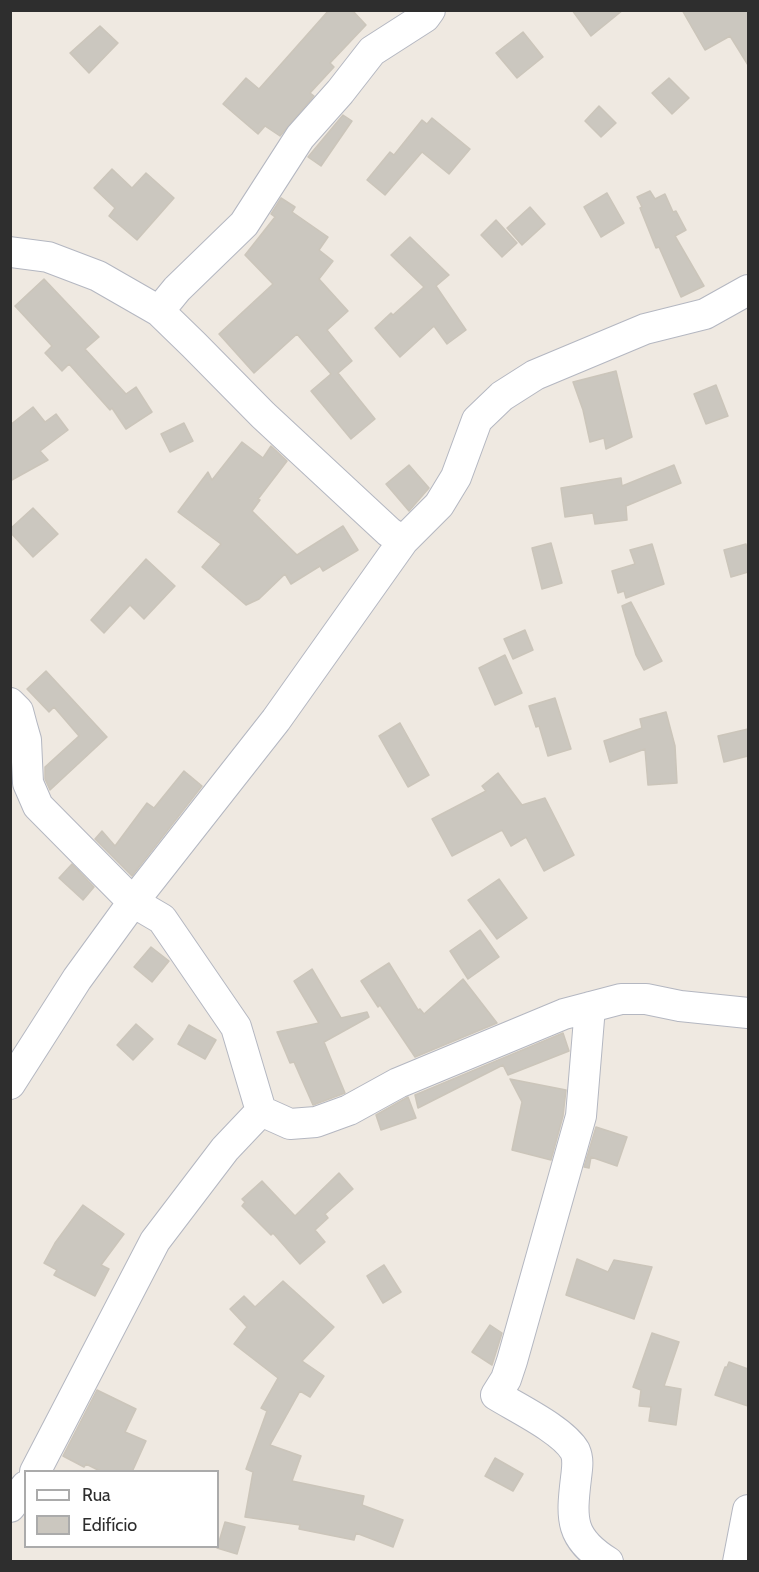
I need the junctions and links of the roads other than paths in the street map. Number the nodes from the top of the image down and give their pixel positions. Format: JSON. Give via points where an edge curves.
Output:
{"nodes":[{"id":1,"x":430,"y":10,"type":"edge"},
{"id":2,"x":10,"y":252,"type":"edge"},
{"id":3,"x":748,"y":290,"type":"edge"},
{"id":4,"x":159,"y":311,"type":"junction"},
{"id":5,"x":403,"y":541,"type":"junction"},
{"id":6,"x":10,"y":703,"type":"edge"},
{"id":7,"x":20,"y":779,"type":"edge"},
{"id":8,"x":133,"y":902,"type":"junction"},
{"id":9,"x":590,"y":1008,"type":"junction"},
{"id":10,"x":748,"y":1013,"type":"edge"},
{"id":11,"x":10,"y":1084,"type":"edge"},
{"id":12,"x":261,"y":1111,"type":"junction"},
{"id":13,"x":36,"y":1470,"type":"edge"},
{"id":14,"x":24,"y":1489,"type":"edge"},
{"id":15,"x":10,"y":1507,"type":"edge"},
{"id":16,"x":748,"y":1510,"type":"edge"},
{"id":17,"x":608,"y":1562,"type":"edge"},
{"id":18,"x":738,"y":1562,"type":"edge"}],
"edges":[{"from":1,"to":4,"type":"street","via":[[372,51],[300,137],[244,225]]},
{"from":2,"to":4,"type":"street","via":[[48,257],[98,276]]},
{"from":3,"to":5,"type":"street","via":[[705,314],[645,329],[590,351],[535,375],[502,396],[477,420],[456,477],[439,505]]},
{"from":4,"to":5,"type":"street","via":[[295,447]]},
{"from":5,"to":8,"type":"street","via":[[276,720]]},
{"from":6,"to":7,"type":"street","via":[[18,711],[26,740]]},
{"from":7,"to":8,"type":"street","via":[[38,806]]},
{"from":8,"to":11,"type":"street","via":[[77,979]]},
{"from":8,"to":12,"type":"street","via":[[162,919],[236,1027]]},
{"from":9,"to":10,"type":"street","via":[[634,999]]},
{"from":9,"to":12,"type":"street","via":[[564,1014],[446,1062],[316,1122],[290,1124]]},
{"from":9,"to":17,"type":"street","via":[[581,1116],[512,1361],[496,1395],[564,1437],[576,1452],[573,1508],[577,1534]]},
{"from":12,"to":13,"type":"street","via":[[225,1149],[155,1241]]},
{"from":14,"to":15,"type":"street"},
{"from":16,"to":18,"type":"street"}]}
